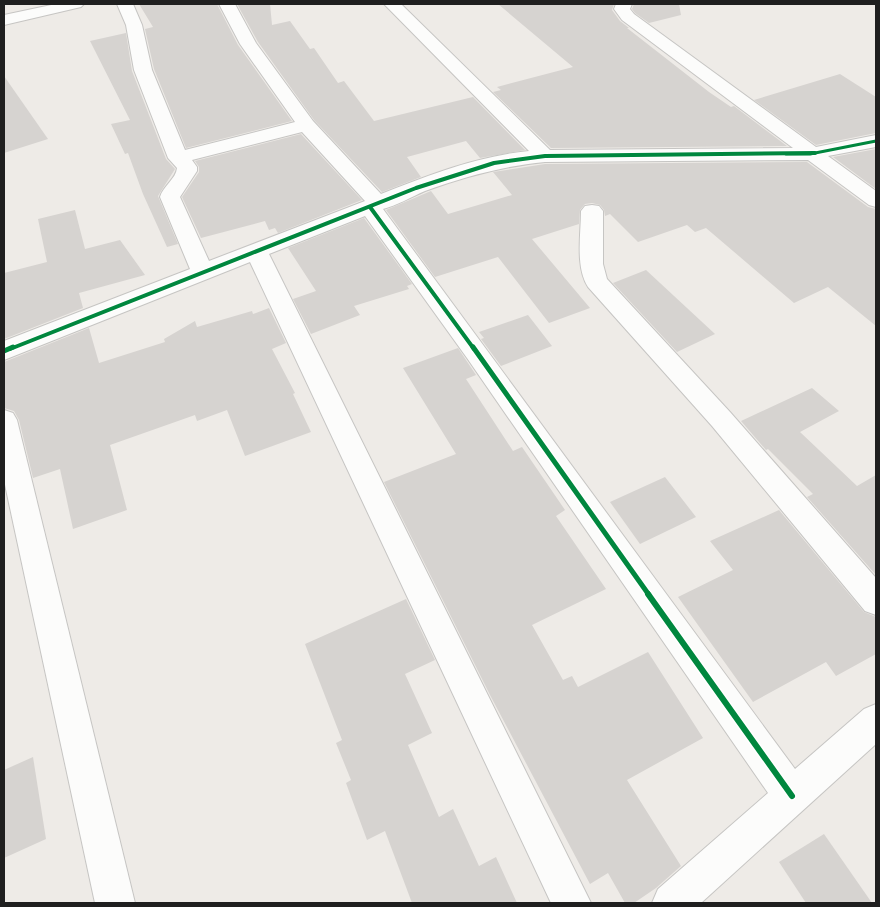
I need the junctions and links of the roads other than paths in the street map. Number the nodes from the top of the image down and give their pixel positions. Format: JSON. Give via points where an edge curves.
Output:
{"nodes":[{"id":1,"x":76,"y":4,"type":"edge"},
{"id":2,"x":125,"y":4,"type":"edge"},
{"id":3,"x":228,"y":4,"type":"edge"},
{"id":4,"x":392,"y":4,"type":"edge"},
{"id":5,"x":624,"y":4,"type":"edge"},
{"id":6,"x":4,"y":20,"type":"edge"},
{"id":7,"x":306,"y":125,"type":"junction"},
{"id":8,"x":876,"y":141,"type":"edge"},
{"id":9,"x":810,"y":154,"type":"junction"},
{"id":10,"x":545,"y":156,"type":"junction"},
{"id":11,"x":178,"y":158,"type":"junction"},
{"id":12,"x":876,"y":201,"type":"edge"},
{"id":13,"x":374,"y":205,"type":"junction"},
{"id":14,"x":592,"y":211,"type":"dead end"},
{"id":15,"x":256,"y":251,"type":"junction"},
{"id":16,"x":203,"y":273,"type":"junction"},
{"id":17,"x":4,"y":351,"type":"edge"},
{"id":18,"x":4,"y":420,"type":"edge"},
{"id":19,"x":876,"y":601,"type":"edge"},
{"id":20,"x":876,"y":721,"type":"edge"},
{"id":21,"x":792,"y":796,"type":"junction"},
{"id":22,"x":115,"y":903,"type":"edge"},
{"id":23,"x":571,"y":903,"type":"edge"},
{"id":24,"x":672,"y":903,"type":"edge"}],
"edges":[{"from":1,"to":6,"type":"street"},
{"from":2,"to":11,"type":"street","via":[[134,25],[143,70]]},
{"from":3,"to":7,"type":"street","via":[[248,44]]},
{"from":4,"to":10,"type":"street"},
{"from":5,"to":9,"type":"street","via":[[622,9],[628,17]]},
{"from":7,"to":11,"type":"street"},
{"from":7,"to":13,"type":"street"},
{"from":8,"to":9,"type":"street"},
{"from":9,"to":10,"type":"street"},
{"from":9,"to":12,"type":"street"},
{"from":10,"to":13,"type":"street","via":[[521,157],[474,168]]},
{"from":11,"to":16,"type":"street","via":[[188,171],[170,192],[170,197]]},
{"from":13,"to":15,"type":"street"},
{"from":13,"to":21,"type":"street"},
{"from":14,"to":19,"type":"street","via":[[592,264],[596,282],[721,419]]},
{"from":15,"to":16,"type":"street"},
{"from":15,"to":23,"type":"street"},
{"from":16,"to":17,"type":"street"},
{"from":18,"to":22,"type":"street"},
{"from":20,"to":21,"type":"street"},
{"from":21,"to":24,"type":"street"}]}
